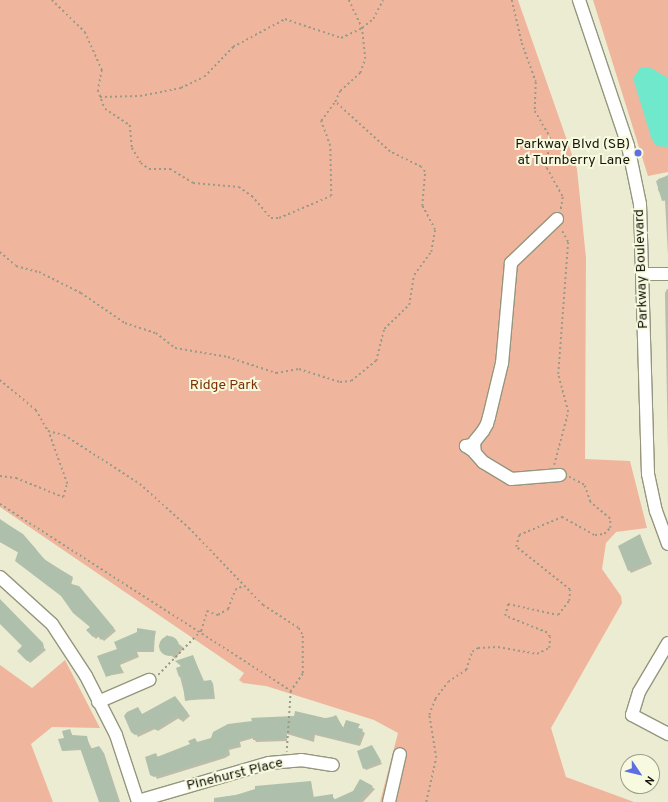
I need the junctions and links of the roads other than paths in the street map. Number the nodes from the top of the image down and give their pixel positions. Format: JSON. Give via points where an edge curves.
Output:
{"nodes":[{"id":1,"x":579,"y":0,"type":"edge"},
{"id":2,"x":557,"y":220,"type":"road end"},
{"id":3,"x":644,"y":274,"type":"junction"},
{"id":4,"x":668,"y":274,"type":"edge"},
{"id":5,"x":560,"y":475,"type":"road end"},
{"id":6,"x":668,"y":544,"type":"edge"},
{"id":7,"x":0,"y":577,"type":"edge"},
{"id":8,"x":668,"y":643,"type":"edge"},
{"id":9,"x":149,"y":680,"type":"road end"},
{"id":10,"x":98,"y":702,"type":"junction"},
{"id":11,"x":668,"y":734,"type":"edge"},
{"id":12,"x":400,"y":754,"type":"dead end"},
{"id":13,"x":333,"y":765,"type":"dead end"},
{"id":14,"x":138,"y":801,"type":"edge"},
{"id":15,"x":389,"y":802,"type":"edge"}],
"edges":[{"from":1,"to":3,"type":"street","name":"Parkway Boulevard","via":[[632,162],[642,223]]},
{"from":2,"to":5,"type":"street","via":[[511,263],[502,363],[489,417],[473,449],[495,471],[511,479]]},
{"from":3,"to":4,"type":"street"},
{"from":3,"to":6,"type":"street","name":"Parkway Boulevard","via":[[648,474],[654,507]]},
{"from":7,"to":10,"type":"street","via":[[52,624]]},
{"from":8,"to":11,"type":"street","via":[[639,692],[632,714]]},
{"from":9,"to":10,"type":"street"},
{"from":10,"to":14,"type":"street","via":[[116,735]]},
{"from":12,"to":15,"type":"street"},
{"from":13,"to":14,"type":"street","name":"Pinehurst Place","via":[[269,763]]}]}
